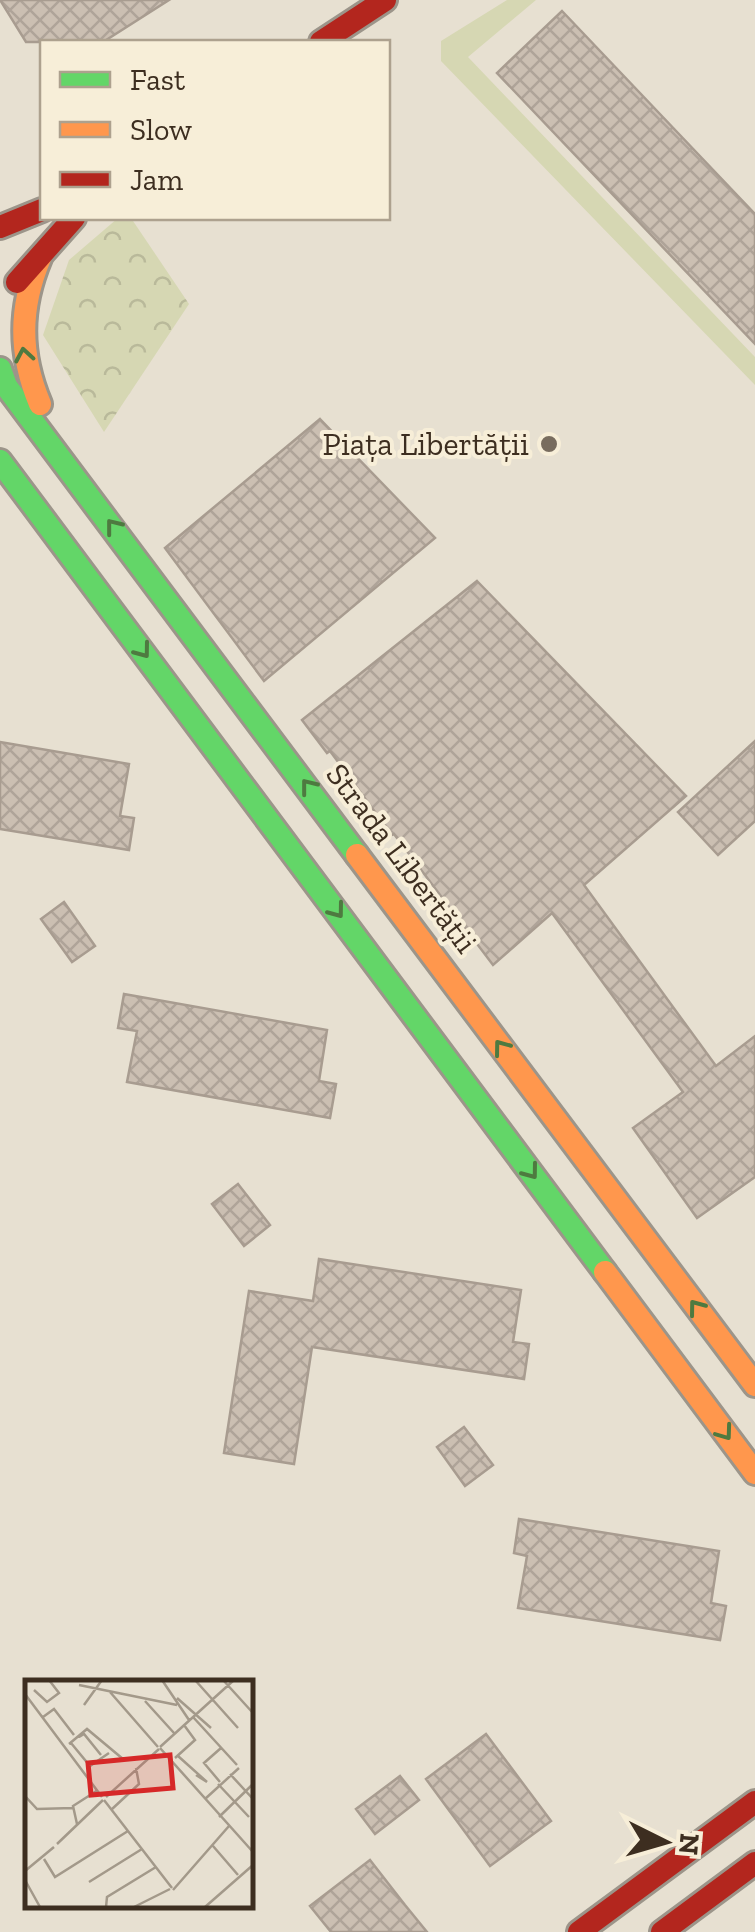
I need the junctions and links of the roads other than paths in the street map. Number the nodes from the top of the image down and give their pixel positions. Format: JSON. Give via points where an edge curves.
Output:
{"nodes":[{"id":1,"x":385,"y":0,"type":"edge"},
{"id":2,"x":324,"y":40,"type":"edge"},
{"id":3,"x":40,"y":211,"type":"edge"},
{"id":4,"x":72,"y":220,"type":"edge"},
{"id":5,"x":0,"y":227,"type":"edge"},
{"id":6,"x":40,"y":258,"type":"junction"},
{"id":7,"x":0,"y":301,"type":"edge"},
{"id":8,"x":0,"y":369,"type":"edge"},
{"id":9,"x":0,"y":461,"type":"edge"},
{"id":10,"x":74,"y":477,"type":"junction"},
{"id":11,"x":755,"y":1385,"type":"edge"},
{"id":12,"x":755,"y":1473,"type":"edge"},
{"id":13,"x":755,"y":1802,"type":"edge"},
{"id":14,"x":755,"y":1863,"type":"edge"},
{"id":15,"x":580,"y":1932,"type":"edge"},
{"id":16,"x":662,"y":1932,"type":"edge"}],
"edges":[{"from":1,"to":2,"type":"main road"},
{"from":3,"to":5,"type":"main road"},
{"from":4,"to":6,"type":"main road"},
{"from":6,"to":7,"type":"main road"},
{"from":10,"to":6,"type":"main road","one_way":true,"via":[[29,382],[21,342],[30,279]]},
{"from":8,"to":10,"type":"main road","name":"Strada Libertății"},
{"from":9,"to":12,"type":"main road","one_way":true},
{"from":11,"to":10,"type":"main road","name":"Strada Libertății","one_way":true},
{"from":13,"to":15,"type":"main road"},
{"from":14,"to":16,"type":"main road"}]}
